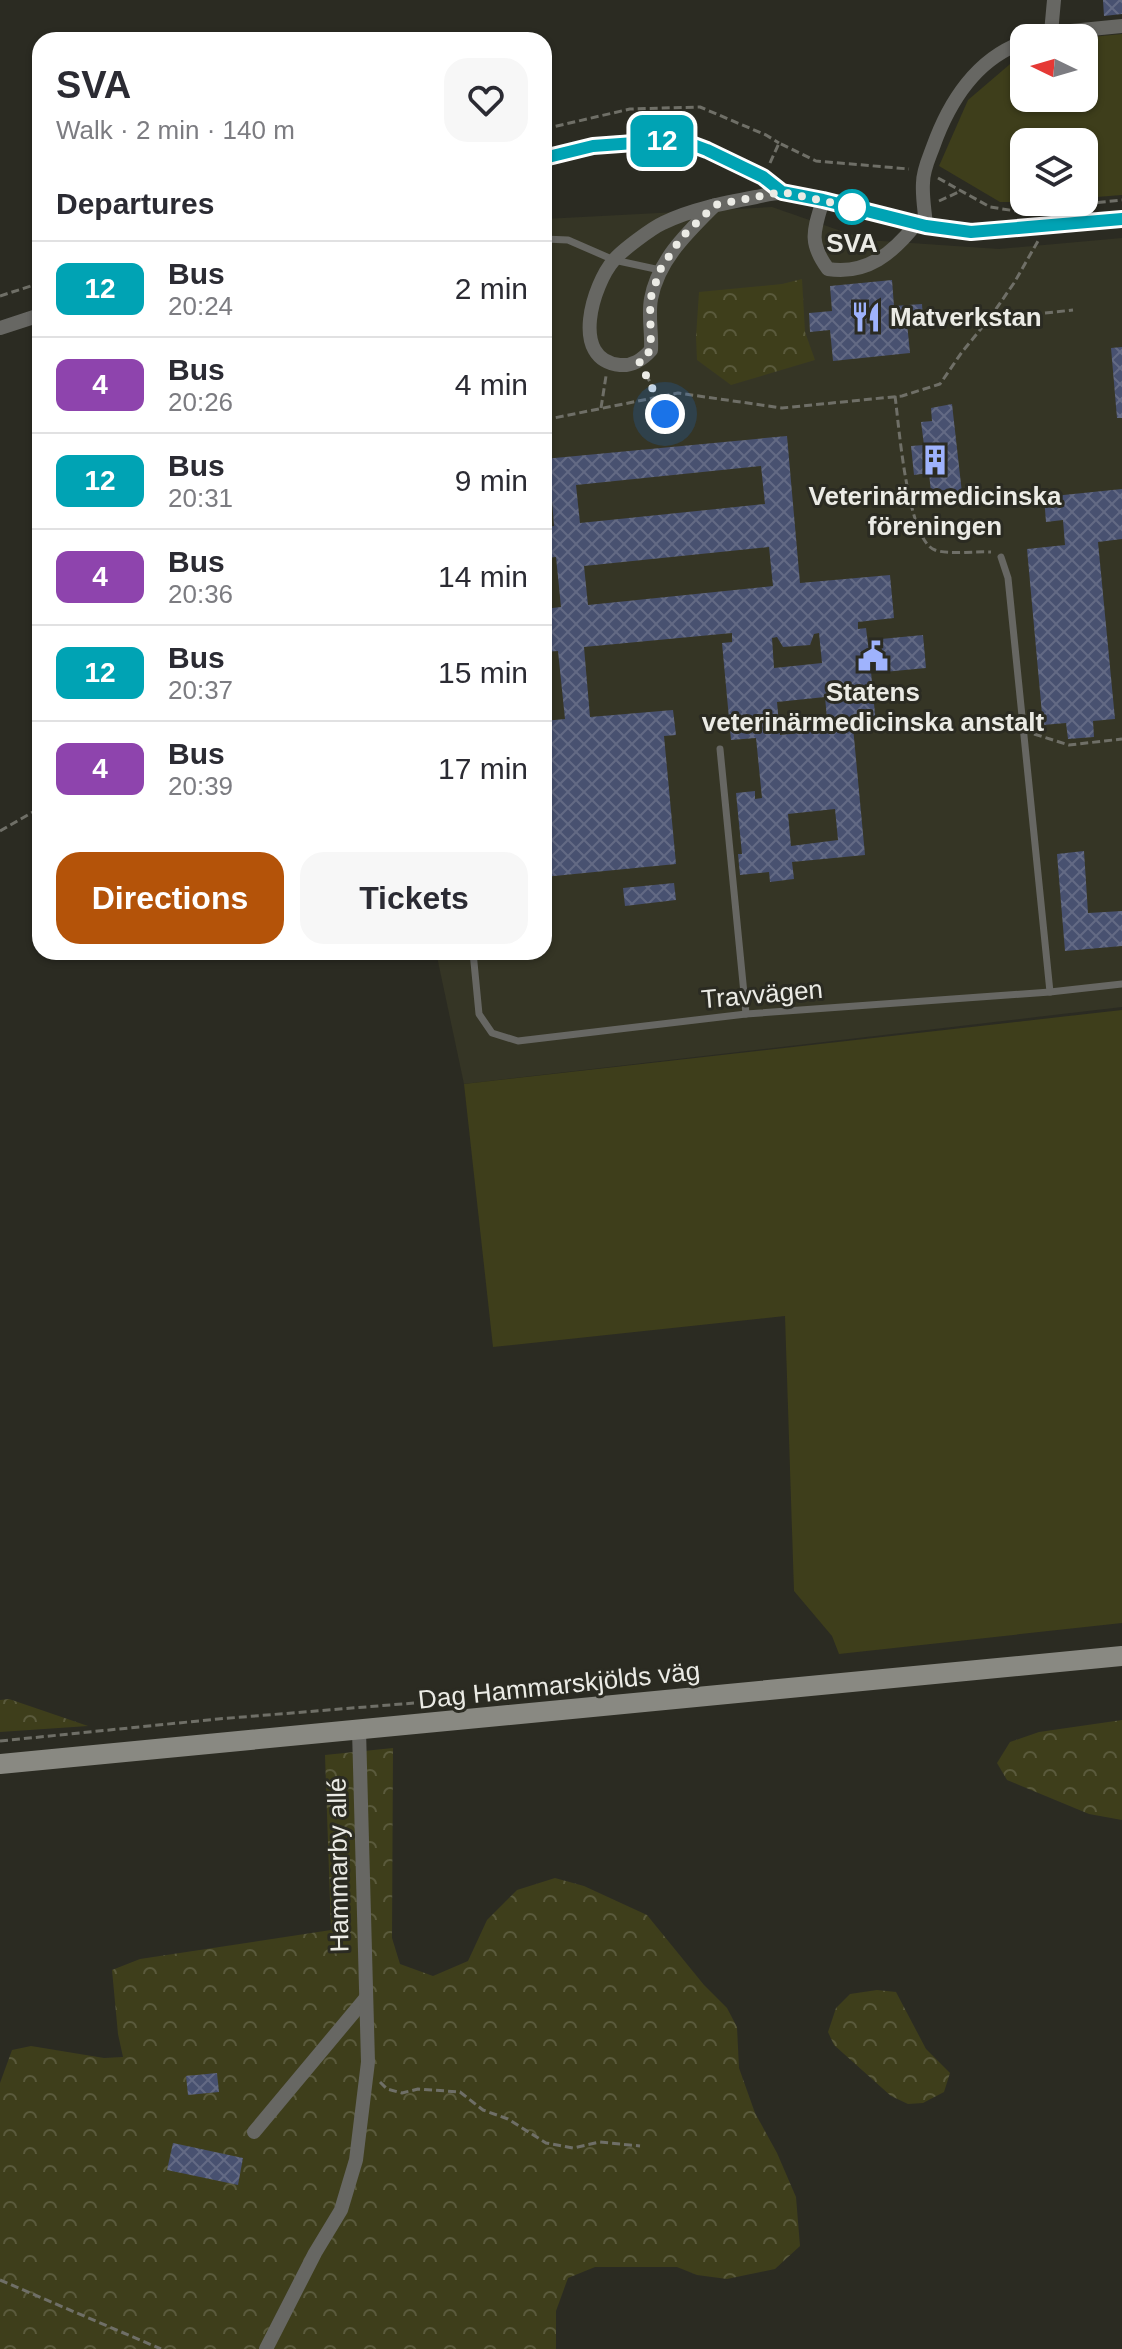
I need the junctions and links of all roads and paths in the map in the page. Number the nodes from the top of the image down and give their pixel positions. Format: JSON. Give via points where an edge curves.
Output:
{"nodes":[{"id":1,"x":1054,"y":0,"type":"edge"},
{"id":2,"x":1047,"y":24,"type":"edge"},
{"id":3,"x":1122,"y":26,"type":"edge"},
{"id":4,"x":1098,"y":29,"type":"edge"},
{"id":5,"x":1010,"y":50,"type":"edge"},
{"id":6,"x":552,"y":127,"type":"edge"},
{"id":7,"x":779,"y":143,"type":"junction"},
{"id":8,"x":552,"y":156,"type":"edge"},
{"id":9,"x":925,"y":171,"type":"junction"},
{"id":10,"x":763,"y":177,"type":"junction"},
{"id":11,"x":782,"y":192,"type":"junction"},
{"id":12,"x":823,"y":200,"type":"junction"},
{"id":13,"x":1122,"y":200,"type":"edge"},
{"id":14,"x":715,"y":205,"type":"junction"},
{"id":15,"x":1122,"y":219,"type":"edge"},
{"id":16,"x":921,"y":225,"type":"junction"},
{"id":17,"x":1045,"y":226,"type":"junction"},
{"id":18,"x":552,"y":239,"type":"edge"},
{"id":19,"x":614,"y":260,"type":"junction"},
{"id":20,"x":660,"y":270,"type":"junction"},
{"id":21,"x":32,"y":286,"type":"edge"},
{"id":22,"x":0,"y":296,"type":"edge"},
{"id":23,"x":1073,"y":310,"type":"dead end"},
{"id":24,"x":32,"y":318,"type":"edge"},
{"id":25,"x":989,"y":319,"type":"junction"},
{"id":26,"x":0,"y":328,"type":"edge"},
{"id":27,"x":639,"y":361,"type":"junction"},
{"id":28,"x":609,"y":364,"type":"junction"},
{"id":29,"x":895,"y":396,"type":"junction"},
{"id":30,"x":656,"y":397,"type":"junction"},
{"id":31,"x":601,"y":408,"type":"junction"},
{"id":32,"x":665,"y":414,"type":"dead end"},
{"id":33,"x":552,"y":418,"type":"edge"},
{"id":34,"x":1001,"y":557,"type":"joint"},
{"id":35,"x":1023,"y":730,"type":"junction"},
{"id":36,"x":1122,"y":739,"type":"edge"},
{"id":37,"x":720,"y":749,"type":"dead end"},
{"id":38,"x":32,"y":813,"type":"edge"},
{"id":39,"x":0,"y":831,"type":"edge"},
{"id":40,"x":474,"y":960,"type":"edge"},
{"id":41,"x":1122,"y":984,"type":"edge"},
{"id":42,"x":1050,"y":992,"type":"junction"},
{"id":43,"x":746,"y":1014,"type":"junction"},
{"id":44,"x":1122,"y":1656,"type":"edge"},
{"id":45,"x":359,"y":1730,"type":"junction"},
{"id":46,"x":0,"y":1764,"type":"edge"},
{"id":47,"x":365,"y":1999,"type":"junction"},
{"id":48,"x":366,"y":2078,"type":"junction"},
{"id":49,"x":254,"y":2132,"type":"dead end"},
{"id":50,"x":640,"y":2146,"type":"dead end"},
{"id":51,"x":0,"y":2280,"type":"edge"},
{"id":52,"x":161,"y":2349,"type":"edge"},
{"id":53,"x":266,"y":2349,"type":"edge"}],
"edges":[{"from":1,"to":2,"type":"street"},
{"from":3,"to":4,"type":"street"},
{"from":5,"to":9,"type":"street","via":[[986,64],[961,90],[942,121]]},
{"from":6,"to":7,"type":"path","via":[[630,109],[700,107]]},
{"from":7,"to":9,"type":"path","via":[[816,161]]},
{"from":7,"to":10,"type":"path"},
{"from":8,"to":10,"type":"street","via":[[593,146],[662,141],[691,144]]},
{"from":9,"to":13,"type":"path","via":[[990,207],[1016,211]]},
{"from":9,"to":16,"type":"street"},
{"from":10,"to":11,"type":"street"},
{"from":11,"to":12,"type":"street"},
{"from":11,"to":14,"type":"street"},
{"from":12,"to":16,"type":"street"},
{"from":12,"to":16,"type":"street","via":[[813,230],[828,269],[858,270],[874,263]]},
{"from":14,"to":19,"type":"street","via":[[658,225]]},
{"from":14,"to":20,"type":"street","via":[[681,238]]},
{"from":15,"to":17,"type":"street"},
{"from":16,"to":17,"type":"street","via":[[971,232]]},
{"from":17,"to":25,"type":"path"},
{"from":18,"to":19,"type":"lane","via":[[568,240]]},
{"from":19,"to":20,"type":"lane"},
{"from":19,"to":28,"type":"street","via":[[590,315],[590,336],[597,354]]},
{"from":20,"to":27,"type":"street","via":[[650,300],[651,350]]},
{"from":21,"to":22,"type":"path"},
{"from":23,"to":25,"type":"path"},
{"from":24,"to":26,"type":"street"},
{"from":25,"to":29,"type":"path","via":[[940,384]]},
{"from":27,"to":28,"type":"street"},
{"from":27,"to":30,"type":"path"},
{"from":28,"to":31,"type":"path"},
{"from":29,"to":30,"type":"path","via":[[782,408],[678,393]]},
{"from":29,"to":34,"type":"path","via":[[908,488],[925,544],[937,551]]},
{"from":30,"to":31,"type":"path"},
{"from":30,"to":32,"type":"path"},
{"from":31,"to":33,"type":"path"},
{"from":34,"to":35,"type":"lane","via":[[1008,578]]},
{"from":35,"to":36,"type":"path","via":[[1069,745]]},
{"from":35,"to":42,"type":"lane"},
{"from":37,"to":43,"type":"lane"},
{"from":38,"to":39,"type":"path"},
{"from":40,"to":43,"type":"lane","name":"Travvägen","via":[[479,1014],[492,1033],[518,1041]]},
{"from":41,"to":42,"type":"lane","name":"Travvägen"},
{"from":42,"to":43,"type":"lane","name":"Travvägen"},
{"from":44,"to":45,"type":"main road","name":"Dag Hammarskjölds väg"},
{"from":45,"to":46,"type":"main road","name":"Dag Hammarskjölds väg"},
{"from":45,"to":47,"type":"street","name":"Hammarby allé"},
{"from":47,"to":48,"type":"street","name":"Hammarby allé"},
{"from":47,"to":49,"type":"street"},
{"from":48,"to":50,"type":"path","via":[[402,2093],[460,2092],[546,2143],[573,2148],[600,2142]]},
{"from":48,"to":53,"type":"street","name":"Hammarby allé","via":[[356,2160],[341,2210]]},
{"from":51,"to":52,"type":"path"}]}
